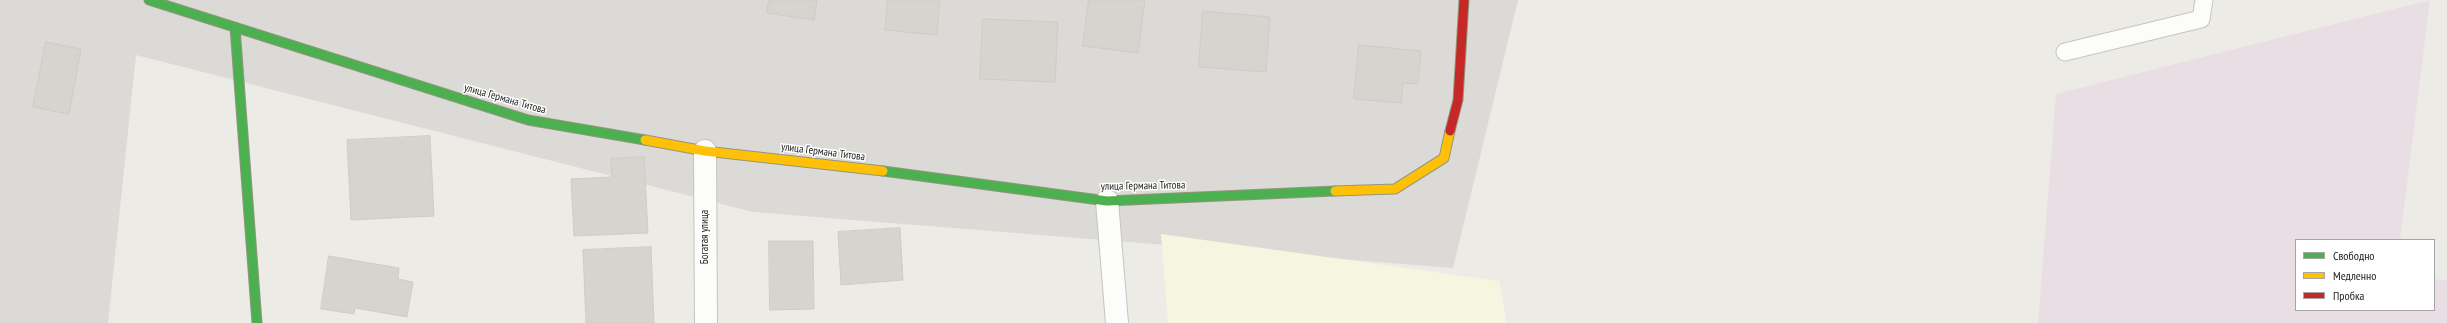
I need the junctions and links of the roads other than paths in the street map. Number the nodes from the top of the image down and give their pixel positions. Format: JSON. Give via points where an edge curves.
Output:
{"nodes":[{"id":1,"x":149,"y":0,"type":"edge"},
{"id":2,"x":1464,"y":0,"type":"edge"},
{"id":3,"x":2204,"y":0,"type":"edge"},
{"id":4,"x":235,"y":27,"type":"junction"},
{"id":5,"x":2065,"y":52,"type":"dead end"},
{"id":6,"x":705,"y":151,"type":"junction"},
{"id":7,"x":1107,"y":201,"type":"junction"},
{"id":8,"x":257,"y":323,"type":"edge"},
{"id":9,"x":706,"y":323,"type":"edge"},
{"id":10,"x":1117,"y":323,"type":"edge"}],
"edges":[{"from":1,"to":4,"type":"street","name":"улица Германа Титова"},
{"from":2,"to":7,"type":"street","name":"улица Германа Титова","via":[[1458,100],[1444,158],[1395,190]]},
{"from":3,"to":5,"type":"lane","via":[[2201,19]]},
{"from":4,"to":6,"type":"street","name":"улица Германа Титова","via":[[528,120]]},
{"from":4,"to":8,"type":"street"},
{"from":6,"to":7,"type":"street","name":"улица Германа Титова","via":[[820,163]]},
{"from":6,"to":9,"type":"street","name":"Богатая улица"},
{"from":7,"to":10,"type":"street"}]}
